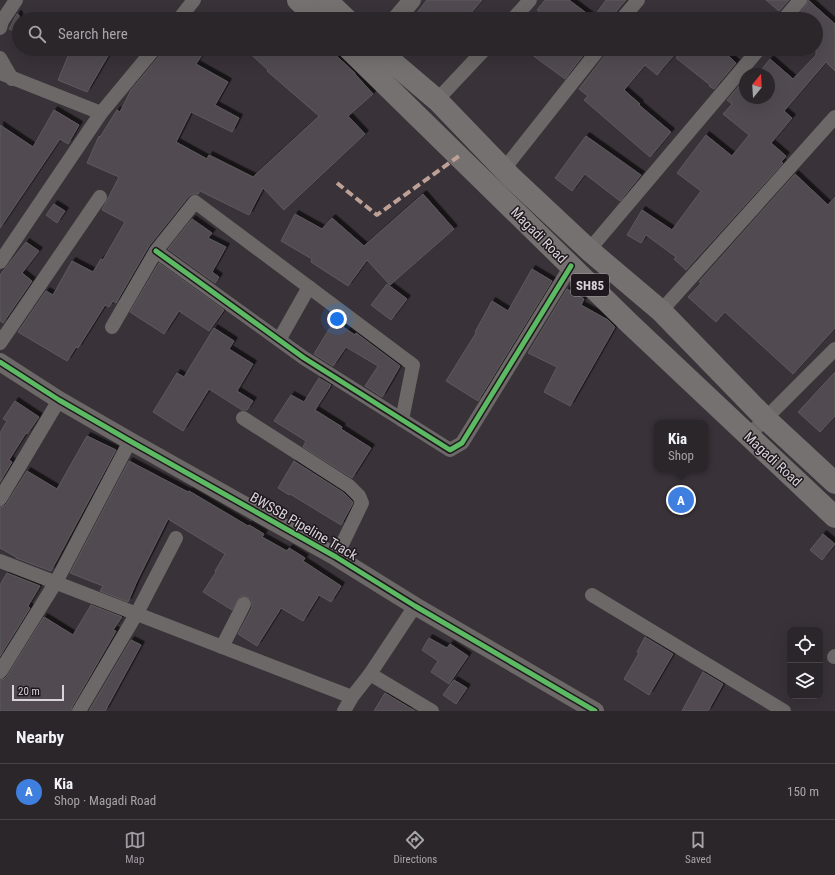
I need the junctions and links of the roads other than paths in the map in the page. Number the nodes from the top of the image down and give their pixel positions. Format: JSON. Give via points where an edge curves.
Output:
{"nodes":[{"id":1,"x":16,"y":0,"type":"edge"},
{"id":2,"x":194,"y":0,"type":"edge"},
{"id":3,"x":298,"y":0,"type":"edge"},
{"id":4,"x":326,"y":0,"type":"edge"},
{"id":5,"x":412,"y":0,"type":"edge"},
{"id":6,"x":530,"y":0,"type":"edge"},
{"id":7,"x":638,"y":0,"type":"edge"},
{"id":8,"x":800,"y":0,"type":"edge"},
{"id":9,"x":185,"y":12,"type":"edge"},
{"id":10,"x":311,"y":12,"type":"edge"},
{"id":11,"x":339,"y":12,"type":"edge"},
{"id":12,"x":402,"y":12,"type":"edge"},
{"id":13,"x":519,"y":12,"type":"edge"},
{"id":14,"x":628,"y":12,"type":"edge"},
{"id":15,"x":790,"y":12,"type":"edge"},
{"id":16,"x":0,"y":28,"type":"edge"},
{"id":17,"x":148,"y":56,"type":"edge"},
{"id":18,"x":369,"y":56,"type":"edge"},
{"id":19,"x":371,"y":56,"type":"edge"},
{"id":20,"x":478,"y":56,"type":"edge"},
{"id":21,"x":593,"y":56,"type":"edge"},
{"id":22,"x":753,"y":56,"type":"edge"},
{"id":23,"x":0,"y":58,"type":"edge"},
{"id":24,"x":6,"y":76,"type":"edge"},
{"id":25,"x":437,"y":100,"type":"junction"},
{"id":26,"x":101,"y":113,"type":"junction"},
{"id":27,"x":835,"y":117,"type":"edge"},
{"id":28,"x":504,"y":169,"type":"junction"},
{"id":29,"x":100,"y":197,"type":"dead end"},
{"id":30,"x":589,"y":250,"type":"junction"},
{"id":31,"x":156,"y":251,"type":"junction"},
{"id":32,"x":1,"y":257,"type":"edge"},
{"id":33,"x":571,"y":266,"type":"junction"},
{"id":34,"x":309,"y":287,"type":"junction"},
{"id":35,"x":661,"y":311,"type":"junction"},
{"id":36,"x":112,"y":327,"type":"dead end"},
{"id":37,"x":279,"y":340,"type":"junction"},
{"id":38,"x":0,"y":343,"type":"edge"},
{"id":39,"x":835,"y":349,"type":"edge"},
{"id":40,"x":0,"y":362,"type":"edge"},
{"id":41,"x":59,"y":400,"type":"junction"},
{"id":42,"x":243,"y":418,"type":"dead end"},
{"id":43,"x":766,"y":419,"type":"junction"},
{"id":44,"x":402,"y":420,"type":"junction"},
{"id":45,"x":748,"y":436,"type":"junction"},
{"id":46,"x":130,"y":441,"type":"junction"},
{"id":47,"x":835,"y":483,"type":"edge"},
{"id":48,"x":0,"y":499,"type":"edge"},
{"id":49,"x":835,"y":517,"type":"edge"},
{"id":50,"x":176,"y":538,"type":"dead end"},
{"id":51,"x":336,"y":557,"type":"junction"},
{"id":52,"x":0,"y":560,"type":"edge"},
{"id":53,"x":56,"y":582,"type":"junction"},
{"id":54,"x":592,"y":595,"type":"dead end"},
{"id":55,"x":244,"y":604,"type":"dead end"},
{"id":56,"x":415,"y":606,"type":"junction"},
{"id":57,"x":137,"y":613,"type":"junction"},
{"id":58,"x":222,"y":647,"type":"junction"},
{"id":59,"x":0,"y":672,"type":"edge"},
{"id":60,"x":370,"y":674,"type":"junction"},
{"id":61,"x":352,"y":697,"type":"junction"},
{"id":62,"x":79,"y":711,"type":"edge"},
{"id":63,"x":344,"y":711,"type":"edge"},
{"id":64,"x":432,"y":711,"type":"edge"},
{"id":65,"x":595,"y":711,"type":"edge"},
{"id":66,"x":784,"y":711,"type":"edge"}],
"edges":[{"from":1,"to":16,"type":"street"},
{"from":2,"to":9,"type":"street"},
{"from":3,"to":10,"type":"main road"},
{"from":4,"to":11,"type":"main road"},
{"from":5,"to":12,"type":"street"},
{"from":6,"to":13,"type":"street"},
{"from":7,"to":14,"type":"street"},
{"from":8,"to":15,"type":"street"},
{"from":17,"to":26,"type":"street"},
{"from":18,"to":33,"type":"main road","name":"Magadi Road","number":"SH85"},
{"from":19,"to":25,"type":"main road","name":"Magadi Road","number":"SH85"},
{"from":20,"to":25,"type":"street"},
{"from":21,"to":28,"type":"street"},
{"from":22,"to":30,"type":"street"},
{"from":23,"to":24,"type":"street"},
{"from":24,"to":26,"type":"street"},
{"from":25,"to":28,"type":"main road","name":"Magadi Road","number":"SH85"},
{"from":26,"to":32,"type":"street"},
{"from":27,"to":35,"type":"street"},
{"from":28,"to":30,"type":"main road","name":"Magadi Road","number":"SH85"},
{"from":29,"to":38,"type":"street"},
{"from":30,"to":35,"type":"main road","name":"Magadi Road","number":"SH85"},
{"from":31,"to":34,"type":"street","via":[[195,202]]},
{"from":31,"to":36,"type":"street"},
{"from":31,"to":37,"type":"street"},
{"from":33,"to":44,"type":"street","via":[[462,443],[450,450]]},
{"from":33,"to":45,"type":"main road","name":"Magadi Road","number":"SH85"},
{"from":34,"to":37,"type":"street"},
{"from":34,"to":44,"type":"street","via":[[413,365]]},
{"from":35,"to":43,"type":"main road","name":"Magadi Road","number":"SH85"},
{"from":37,"to":44,"type":"street"},
{"from":39,"to":43,"type":"street"},
{"from":40,"to":41,"type":"street","name":"BWSSB Pipeline Track"},
{"from":41,"to":46,"type":"street","name":"BWSSB Pipeline Track"},
{"from":41,"to":48,"type":"street"},
{"from":42,"to":51,"type":"street","via":[[349,486],[359,496],[362,503]]},
{"from":43,"to":45,"type":"street"},
{"from":43,"to":47,"type":"main road","name":"Magadi Road","number":"SH85"},
{"from":45,"to":49,"type":"main road","name":"Magadi Road","number":"SH85"},
{"from":46,"to":51,"type":"street","name":"BWSSB Pipeline Track"},
{"from":46,"to":53,"type":"street"},
{"from":50,"to":57,"type":"street"},
{"from":51,"to":56,"type":"street","name":"BWSSB Pipeline Track"},
{"from":52,"to":53,"type":"street"},
{"from":53,"to":57,"type":"street"},
{"from":53,"to":59,"type":"street"},
{"from":54,"to":66,"type":"street"},
{"from":55,"to":58,"type":"street"},
{"from":56,"to":60,"type":"street"},
{"from":56,"to":65,"type":"street","name":"BWSSB Pipeline Track"},
{"from":57,"to":58,"type":"street"},
{"from":57,"to":62,"type":"street"},
{"from":58,"to":61,"type":"street"},
{"from":60,"to":61,"type":"street"},
{"from":60,"to":64,"type":"street"},
{"from":61,"to":63,"type":"street"}]}
